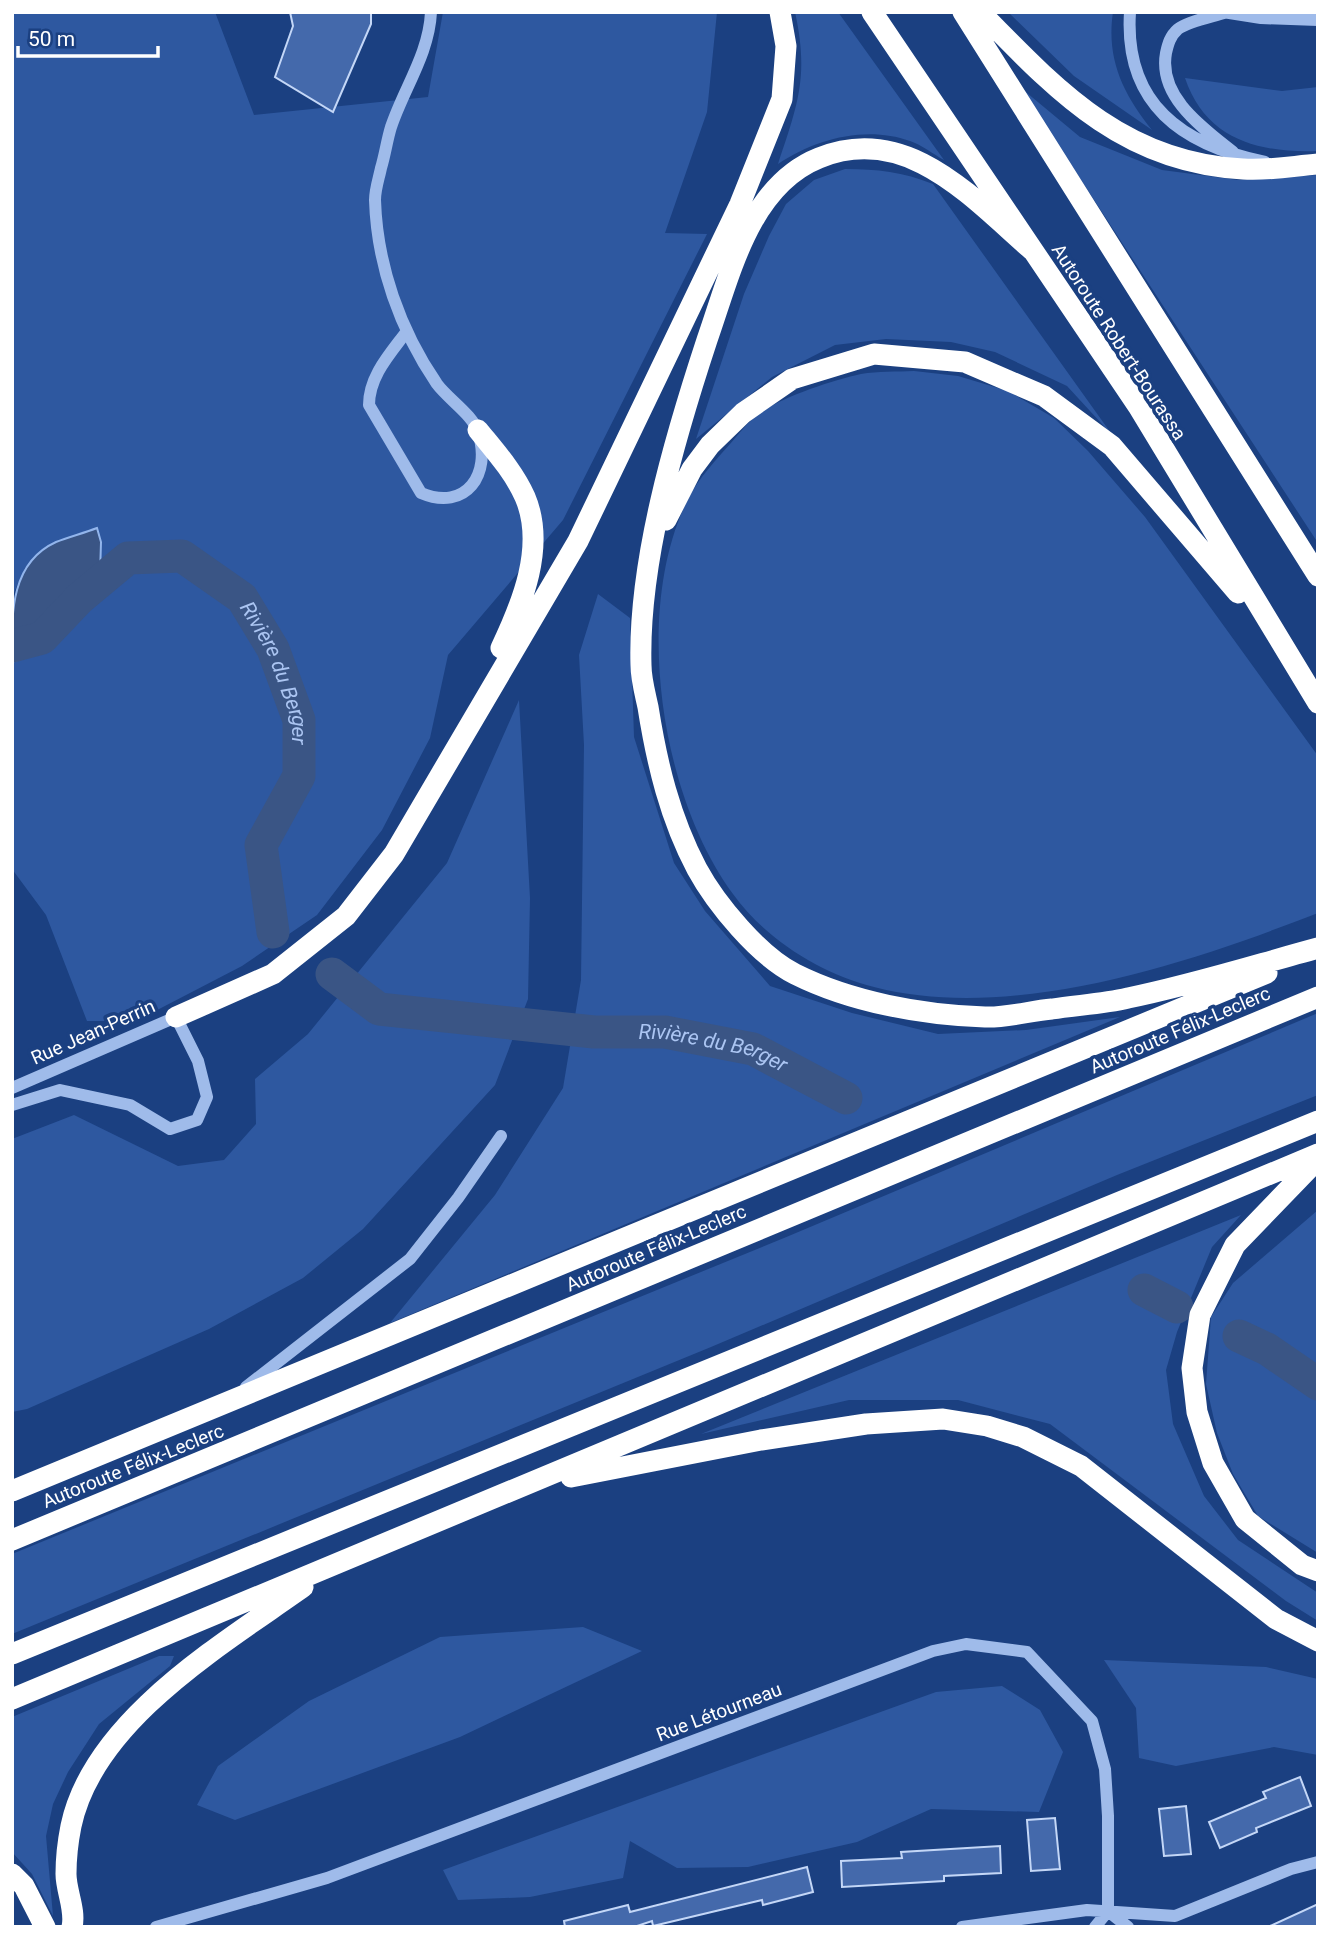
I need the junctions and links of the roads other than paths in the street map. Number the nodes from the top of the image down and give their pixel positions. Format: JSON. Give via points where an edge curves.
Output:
{"nodes":[{"id":1,"x":431,"y":12,"type":"edge"},
{"id":2,"x":780,"y":12,"type":"edge"},
{"id":3,"x":872,"y":12,"type":"edge"},
{"id":4,"x":963,"y":12,"type":"edge"},
{"id":5,"x":977,"y":12,"type":"edge"},
{"id":6,"x":1130,"y":12,"type":"edge"},
{"id":7,"x":1224,"y":13,"type":"edge"},
{"id":8,"x":1318,"y":20,"type":"edge"},
{"id":9,"x":1240,"y":157,"type":"junction"},
{"id":10,"x":1318,"y":164,"type":"edge"},
{"id":11,"x":1290,"y":167,"type":"junction"},
{"id":12,"x":1032,"y":250,"type":"junction"},
{"id":13,"x":407,"y":331,"type":"junction"},
{"id":14,"x":478,"y":430,"type":"junction"},
{"id":15,"x":655,"y":541,"type":"junction"},
{"id":16,"x":1318,"y":576,"type":"edge"},
{"id":17,"x":1275,"y":636,"type":"junction"},
{"id":18,"x":1318,"y":703,"type":"edge"},
{"id":19,"x":452,"y":755,"type":"junction"},
{"id":20,"x":1318,"y":950,"type":"edge"},
{"id":21,"x":1318,"y":997,"type":"edge"},
{"id":22,"x":176,"y":1017,"type":"junction"},
{"id":23,"x":12,"y":1088,"type":"edge"},
{"id":24,"x":12,"y":1105,"type":"edge"},
{"id":25,"x":1318,"y":1121,"type":"edge"},
{"id":26,"x":500,"y":1136,"type":"dead end"},
{"id":27,"x":1318,"y":1157,"type":"edge"},
{"id":28,"x":223,"y":1405,"type":"junction"},
{"id":29,"x":96,"y":1456,"type":"junction"},
{"id":30,"x":12,"y":1476,"type":"edge"},
{"id":31,"x":527,"y":1486,"type":"junction"},
{"id":32,"x":12,"y":1491,"type":"edge"},
{"id":33,"x":12,"y":1540,"type":"edge"},
{"id":34,"x":337,"y":1564,"type":"junction"},
{"id":35,"x":1318,"y":1572,"type":"edge"},
{"id":36,"x":1318,"y":1641,"type":"edge"},
{"id":37,"x":12,"y":1654,"type":"edge"},
{"id":38,"x":12,"y":1699,"type":"edge"},
{"id":39,"x":1318,"y":1862,"type":"edge"},
{"id":40,"x":12,"y":1874,"type":"edge"},
{"id":41,"x":1108,"y":1911,"type":"junction"},
{"id":42,"x":45,"y":1927,"type":"edge"},
{"id":43,"x":72,"y":1927,"type":"edge"},
{"id":44,"x":156,"y":1927,"type":"edge"},
{"id":45,"x":962,"y":1927,"type":"edge"},
{"id":46,"x":1095,"y":1927,"type":"edge"},
{"id":47,"x":1128,"y":1927,"type":"edge"}],
"edges":[{"from":1,"to":13,"type":"street","via":[[430,34],[391,127],[375,196],[389,287]]},
{"from":2,"to":19,"type":"highway","via":[[786,46],[782,99],[740,204],[578,541]]},
{"from":3,"to":12,"type":"highway","name":"Autoroute Robert-Bourassa"},
{"from":4,"to":16,"type":"highway"},
{"from":5,"to":11,"type":"highway","via":[[1045,79],[1129,140],[1176,159],[1243,169]]},
{"from":6,"to":9,"type":"street","via":[[1129,53],[1146,94],[1167,120],[1206,146]]},
{"from":7,"to":8,"type":"street"},
{"from":7,"to":9,"type":"street","via":[[1179,28],[1169,41],[1165,60],[1169,87],[1195,122]]},
{"from":9,"to":11,"type":"street"},
{"from":10,"to":11,"type":"highway"},
{"from":12,"to":15,"type":"highway","via":[[957,184],[909,155],[851,150],[814,160],[790,174],[769,194],[753,220],[726,286],[684,409]]},
{"from":12,"to":17,"type":"highway","name":"Autoroute Robert-Bourassa","via":[[1138,406]]},
{"from":13,"to":14,"type":"street","via":[[438,384]]},
{"from":13,"to":14,"type":"street","via":[[375,375],[369,405],[421,493],[451,500],[466,492],[481,460]]},
{"from":14,"to":19,"type":"highway","via":[[525,497],[532,521],[528,582]]},
{"from":15,"to":17,"type":"highway","via":[[692,469],[710,445],[792,379],[874,354],[965,362],[1044,396],[1112,446]]},
{"from":15,"to":20,"type":"highway","via":[[641,667],[657,763],[681,839],[731,921],[792,973],[878,1004],[987,1017],[1126,999]]},
{"from":17,"to":18,"type":"highway","name":"Autoroute Robert-Bourassa"},
{"from":19,"to":22,"type":"highway","via":[[394,854],[346,916],[273,974]]},
{"from":20,"to":28,"type":"highway"},
{"from":21,"to":33,"type":"highway","name":"Autoroute Félix-Leclerc"},
{"from":22,"to":23,"type":"street","name":"Rue Jean-Perrin"},
{"from":22,"to":24,"type":"street","name":"Rue Jean-Perrin","via":[[198,1060],[207,1097],[197,1120],[170,1129],[130,1105],[60,1090]]},
{"from":25,"to":37,"type":"highway"},
{"from":26,"to":28,"type":"street","via":[[410,1259]]},
{"from":27,"to":31,"type":"highway"},
{"from":27,"to":35,"type":"highway","via":[[1235,1245],[1200,1315],[1192,1368],[1197,1412],[1213,1463],[1245,1519],[1302,1565]]},
{"from":28,"to":29,"type":"highway"},
{"from":29,"to":30,"type":"highway"},
{"from":29,"to":32,"type":"highway"},
{"from":31,"to":34,"type":"highway"},
{"from":31,"to":36,"type":"highway","via":[[866,1424],[943,1419],[986,1426],[1023,1437],[1081,1466],[1266,1611]]},
{"from":34,"to":38,"type":"highway"},
{"from":34,"to":43,"type":"highway","via":[[146,1705],[105,1749],[84,1786],[71,1826],[66,1875]]},
{"from":39,"to":41,"type":"street","via":[[1175,1916]]},
{"from":40,"to":42,"type":"highway","via":[[24,1886]]},
{"from":41,"to":44,"type":"street","name":"Rue Létourneau","via":[[1105,1769],[1092,1721],[1027,1652],[966,1644],[933,1651],[327,1878]]},
{"from":41,"to":45,"type":"street"},
{"from":41,"to":46,"type":"street"},
{"from":41,"to":47,"type":"street"}]}
